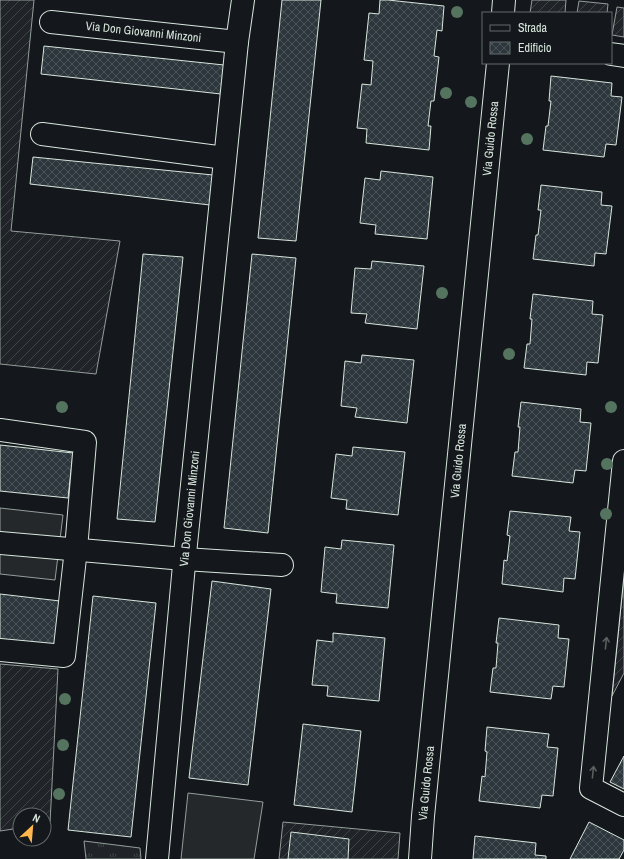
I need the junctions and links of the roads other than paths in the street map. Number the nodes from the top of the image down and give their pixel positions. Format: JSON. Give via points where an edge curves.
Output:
{"nodes":[{"id":1,"x":243,"y":0,"type":"edge"},
{"id":2,"x":504,"y":0,"type":"edge"},
{"id":3,"x":503,"y":12,"type":"edge"},
{"id":4,"x":51,"y":22,"type":"dead end"},
{"id":5,"x":237,"y":42,"type":"junction"},
{"id":6,"x":612,"y":54,"type":"edge"},
{"id":7,"x":624,"y":56,"type":"edge"},
{"id":8,"x":498,"y":64,"type":"edge"},
{"id":9,"x":42,"y":134,"type":"dead end"},
{"id":10,"x":225,"y":158,"type":"junction"},
{"id":11,"x":0,"y":430,"type":"edge"},
{"id":12,"x":624,"y":460,"type":"edge"},
{"id":13,"x":0,"y":543,"type":"edge"},
{"id":14,"x":76,"y":550,"type":"junction"},
{"id":15,"x":184,"y":559,"type":"junction"},
{"id":16,"x":282,"y":565,"type":"dead end"},
{"id":17,"x":0,"y":650,"type":"edge"},
{"id":18,"x":624,"y":805,"type":"edge"},
{"id":19,"x":157,"y":859,"type":"edge"},
{"id":20,"x":420,"y":859,"type":"edge"}],
"edges":[{"from":1,"to":5,"type":"street","name":"Via Don Giovanni Minzoni"},
{"from":2,"to":3,"type":"street"},
{"from":4,"to":5,"type":"street","name":"Via Don Giovanni Minzoni"},
{"from":5,"to":10,"type":"street","name":"Via Don Giovanni Minzoni"},
{"from":6,"to":7,"type":"street"},
{"from":8,"to":20,"type":"street","name":"Via Guido Rossa"},
{"from":9,"to":10,"type":"street"},
{"from":10,"to":15,"type":"street","name":"Via Don Giovanni Minzoni"},
{"from":11,"to":14,"type":"street","via":[[85,442]]},
{"from":18,"to":12,"type":"street","one_way":true,"via":[[591,788]]},
{"from":13,"to":14,"type":"street"},
{"from":14,"to":15,"type":"street"},
{"from":14,"to":17,"type":"street","via":[[64,656]]},
{"from":15,"to":16,"type":"street"},
{"from":15,"to":19,"type":"street","name":"Via Don Giovanni Minzoni"}]}
